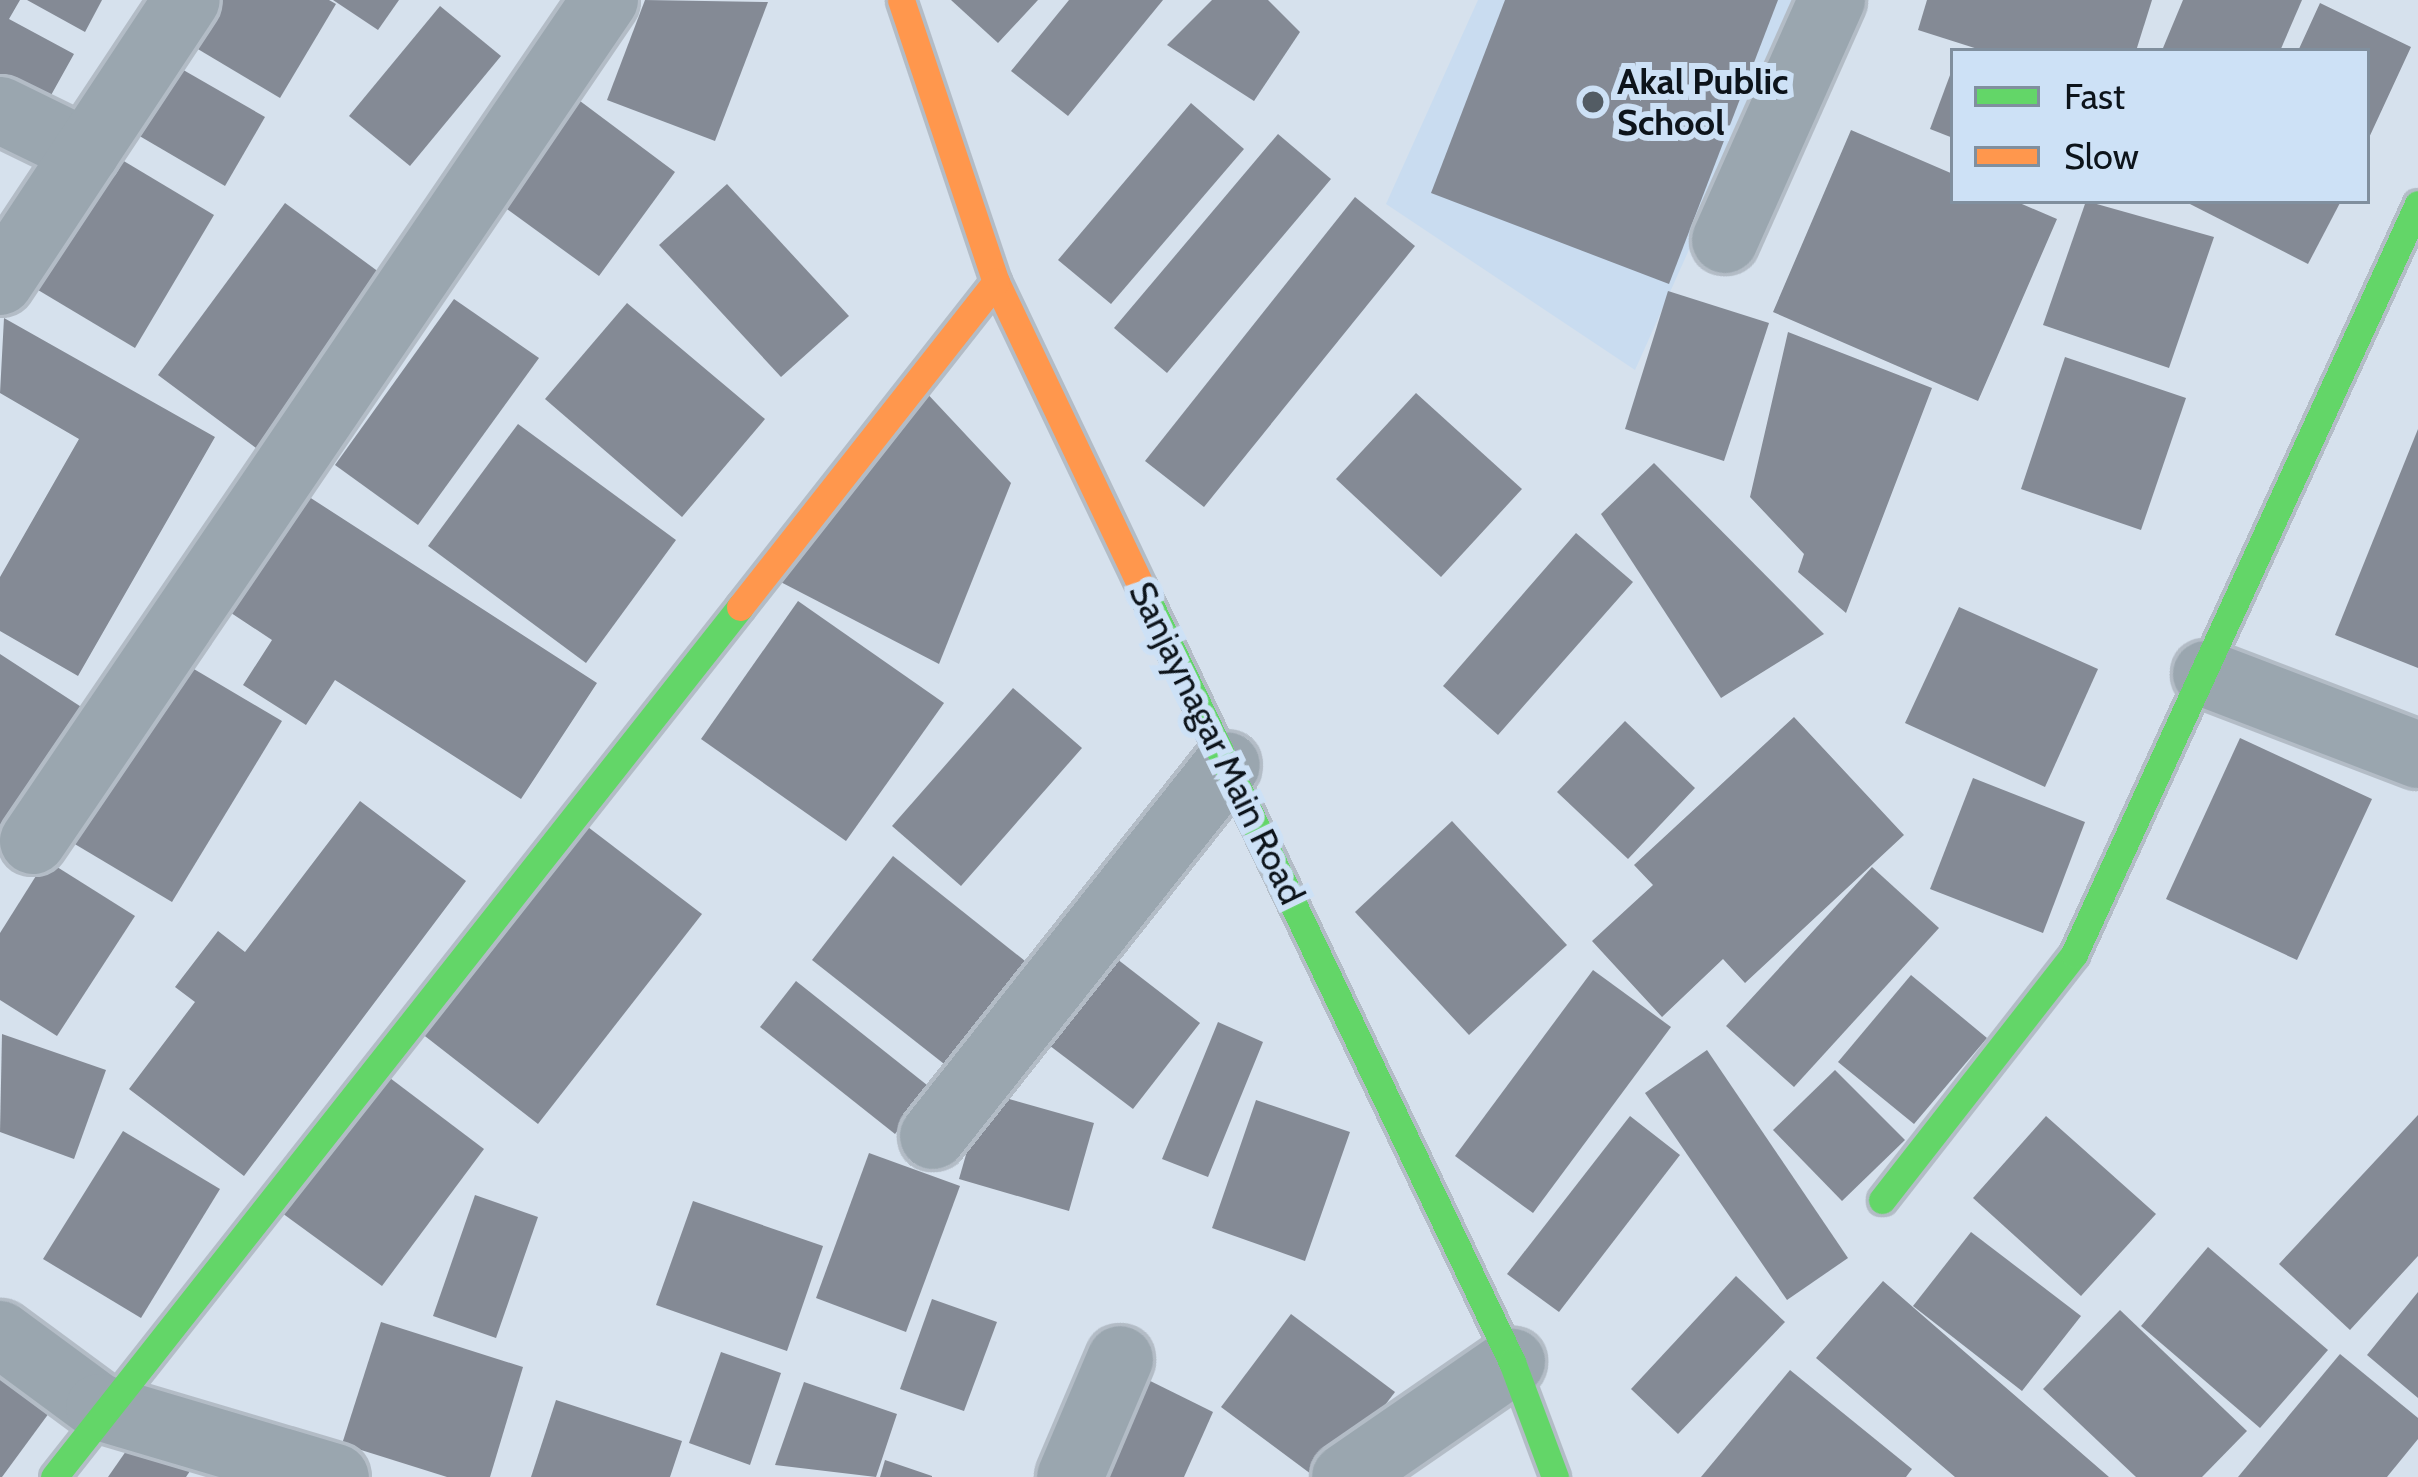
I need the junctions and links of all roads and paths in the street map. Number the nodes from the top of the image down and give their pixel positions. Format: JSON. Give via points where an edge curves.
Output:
{"nodes":[{"id":1,"x":187,"y":0,"type":"edge"},
{"id":2,"x":605,"y":0,"type":"edge"},
{"id":3,"x":901,"y":0,"type":"edge"},
{"id":4,"x":1832,"y":0,"type":"edge"},
{"id":5,"x":0,"y":110,"type":"edge"},
{"id":6,"x":86,"y":152,"type":"junction"},
{"id":7,"x":2418,"y":204,"type":"edge"},
{"id":8,"x":1724,"y":240,"type":"dead end"},
{"id":9,"x":0,"y":282,"type":"edge"},
{"id":10,"x":996,"y":282,"type":"junction"},
{"id":11,"x":2206,"y":674,"type":"junction"},
{"id":12,"x":2418,"y":755,"type":"edge"},
{"id":13,"x":1227,"y":765,"type":"junction"},
{"id":14,"x":33,"y":841,"type":"dead end"},
{"id":15,"x":933,"y":1136,"type":"dead end"},
{"id":16,"x":1882,"y":1200,"type":"dead end"},
{"id":17,"x":0,"y":1334,"type":"edge"},
{"id":18,"x":1120,"y":1359,"type":"dead end"},
{"id":19,"x":1512,"y":1362,"type":"junction"},
{"id":20,"x":99,"y":1408,"type":"junction"},
{"id":21,"x":54,"y":1477,"type":"edge"},
{"id":22,"x":336,"y":1477,"type":"edge"},
{"id":23,"x":1070,"y":1477,"type":"edge"},
{"id":24,"x":1345,"y":1477,"type":"edge"},
{"id":25,"x":1555,"y":1477,"type":"edge"}],
"edges":[{"from":1,"to":6,"type":"street"},
{"from":2,"to":14,"type":"street"},
{"from":3,"to":10,"type":"street","name":"Sanjaynagar Main Road"},
{"from":4,"to":8,"type":"street"},
{"from":5,"to":6,"type":"street"},
{"from":6,"to":9,"type":"street"},
{"from":7,"to":11,"type":"street"},
{"from":10,"to":13,"type":"street","name":"Sanjaynagar Main Road"},
{"from":10,"to":20,"type":"street"},
{"from":11,"to":12,"type":"street"},
{"from":11,"to":16,"type":"street","via":[[2074,954]]},
{"from":13,"to":15,"type":"street"},
{"from":13,"to":19,"type":"street","name":"Sanjaynagar Main Road"},
{"from":17,"to":20,"type":"street"},
{"from":18,"to":23,"type":"street"},
{"from":19,"to":24,"type":"street"},
{"from":19,"to":25,"type":"street","name":"Sanjaynagar Main Road"},
{"from":20,"to":21,"type":"street"},
{"from":20,"to":22,"type":"street"}]}
